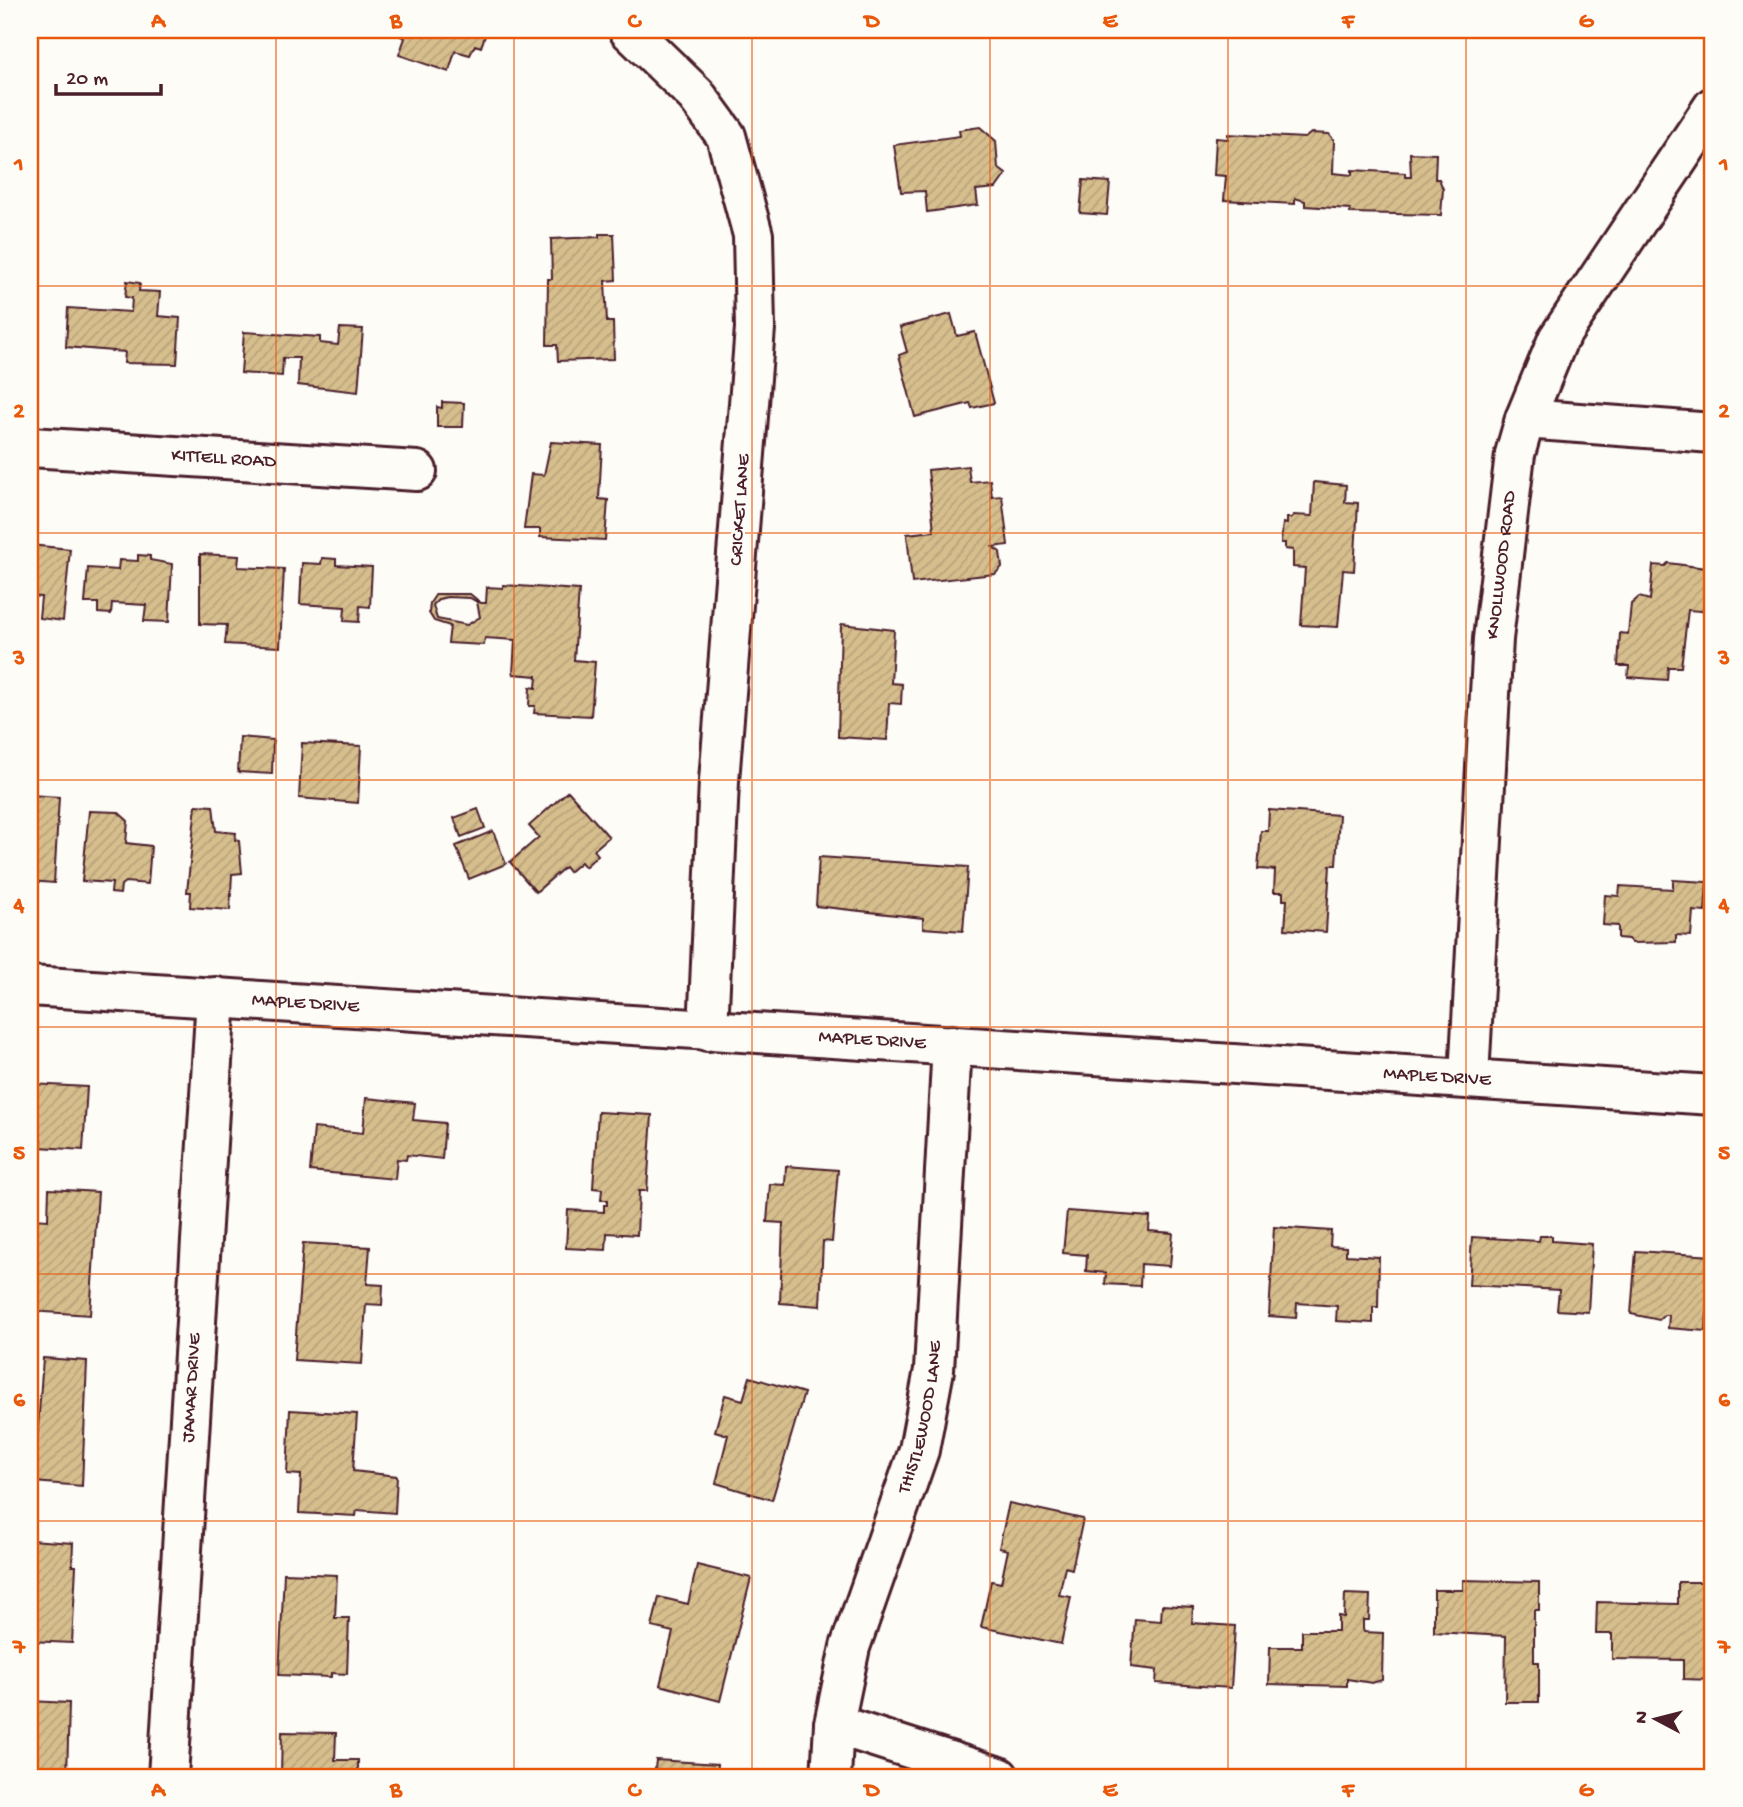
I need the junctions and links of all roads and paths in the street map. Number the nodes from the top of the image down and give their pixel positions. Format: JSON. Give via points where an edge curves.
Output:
{"nodes":[{"id":1,"x":629,"y":30,"type":"edge"},
{"id":2,"x":1713,"y":107,"type":"edge"},
{"id":3,"x":1525,"y":419,"type":"junction"},
{"id":4,"x":1713,"y":433,"type":"edge"},
{"id":5,"x":30,"y":447,"type":"edge"},
{"id":6,"x":417,"y":471,"type":"dead end"},
{"id":7,"x":30,"y":986,"type":"edge"},
{"id":8,"x":216,"y":997,"type":"junction"},
{"id":9,"x":708,"y":1031,"type":"junction"},
{"id":10,"x":952,"y":1045,"type":"junction"},
{"id":11,"x":1469,"y":1077,"type":"junction"},
{"id":12,"x":1713,"y":1095,"type":"edge"},
{"id":13,"x":834,"y":1724,"type":"junction"},
{"id":14,"x":168,"y":1777,"type":"edge"},
{"id":15,"x":831,"y":1777,"type":"edge"},
{"id":16,"x":999,"y":1777,"type":"edge"}],
"edges":[{"from":1,"to":9,"type":"street","name":"CRICKET LANE","via":[[696,95],[726,136],[753,235],[755,328],[719,781]]},
{"from":2,"to":3,"type":"street","name":"KNOLLWOOD ROAD","via":[[1558,339]]},
{"from":3,"to":4,"type":"street"},
{"from":3,"to":11,"type":"street","name":"KNOLLWOOD ROAD","via":[[1515,454],[1493,639]]},
{"from":5,"to":6,"type":"street","name":"KITTELL ROAD"},
{"from":7,"to":8,"type":"street","name":"MAPLE DRIVE"},
{"from":8,"to":9,"type":"street","name":"MAPLE DRIVE"},
{"from":8,"to":14,"type":"street","name":"JAMAR DRIVE"},
{"from":9,"to":10,"type":"street","name":"MAPLE DRIVE"},
{"from":10,"to":11,"type":"street","name":"MAPLE DRIVE"},
{"from":10,"to":13,"type":"street","name":"THISTLEWOOD LANE","via":[[934,1370],[919,1450],[850,1647]]},
{"from":11,"to":12,"type":"street","name":"MAPLE DRIVE"},
{"from":13,"to":15,"type":"street","name":"THISTLEWOOD LANE"},
{"from":13,"to":16,"type":"street"}]}
